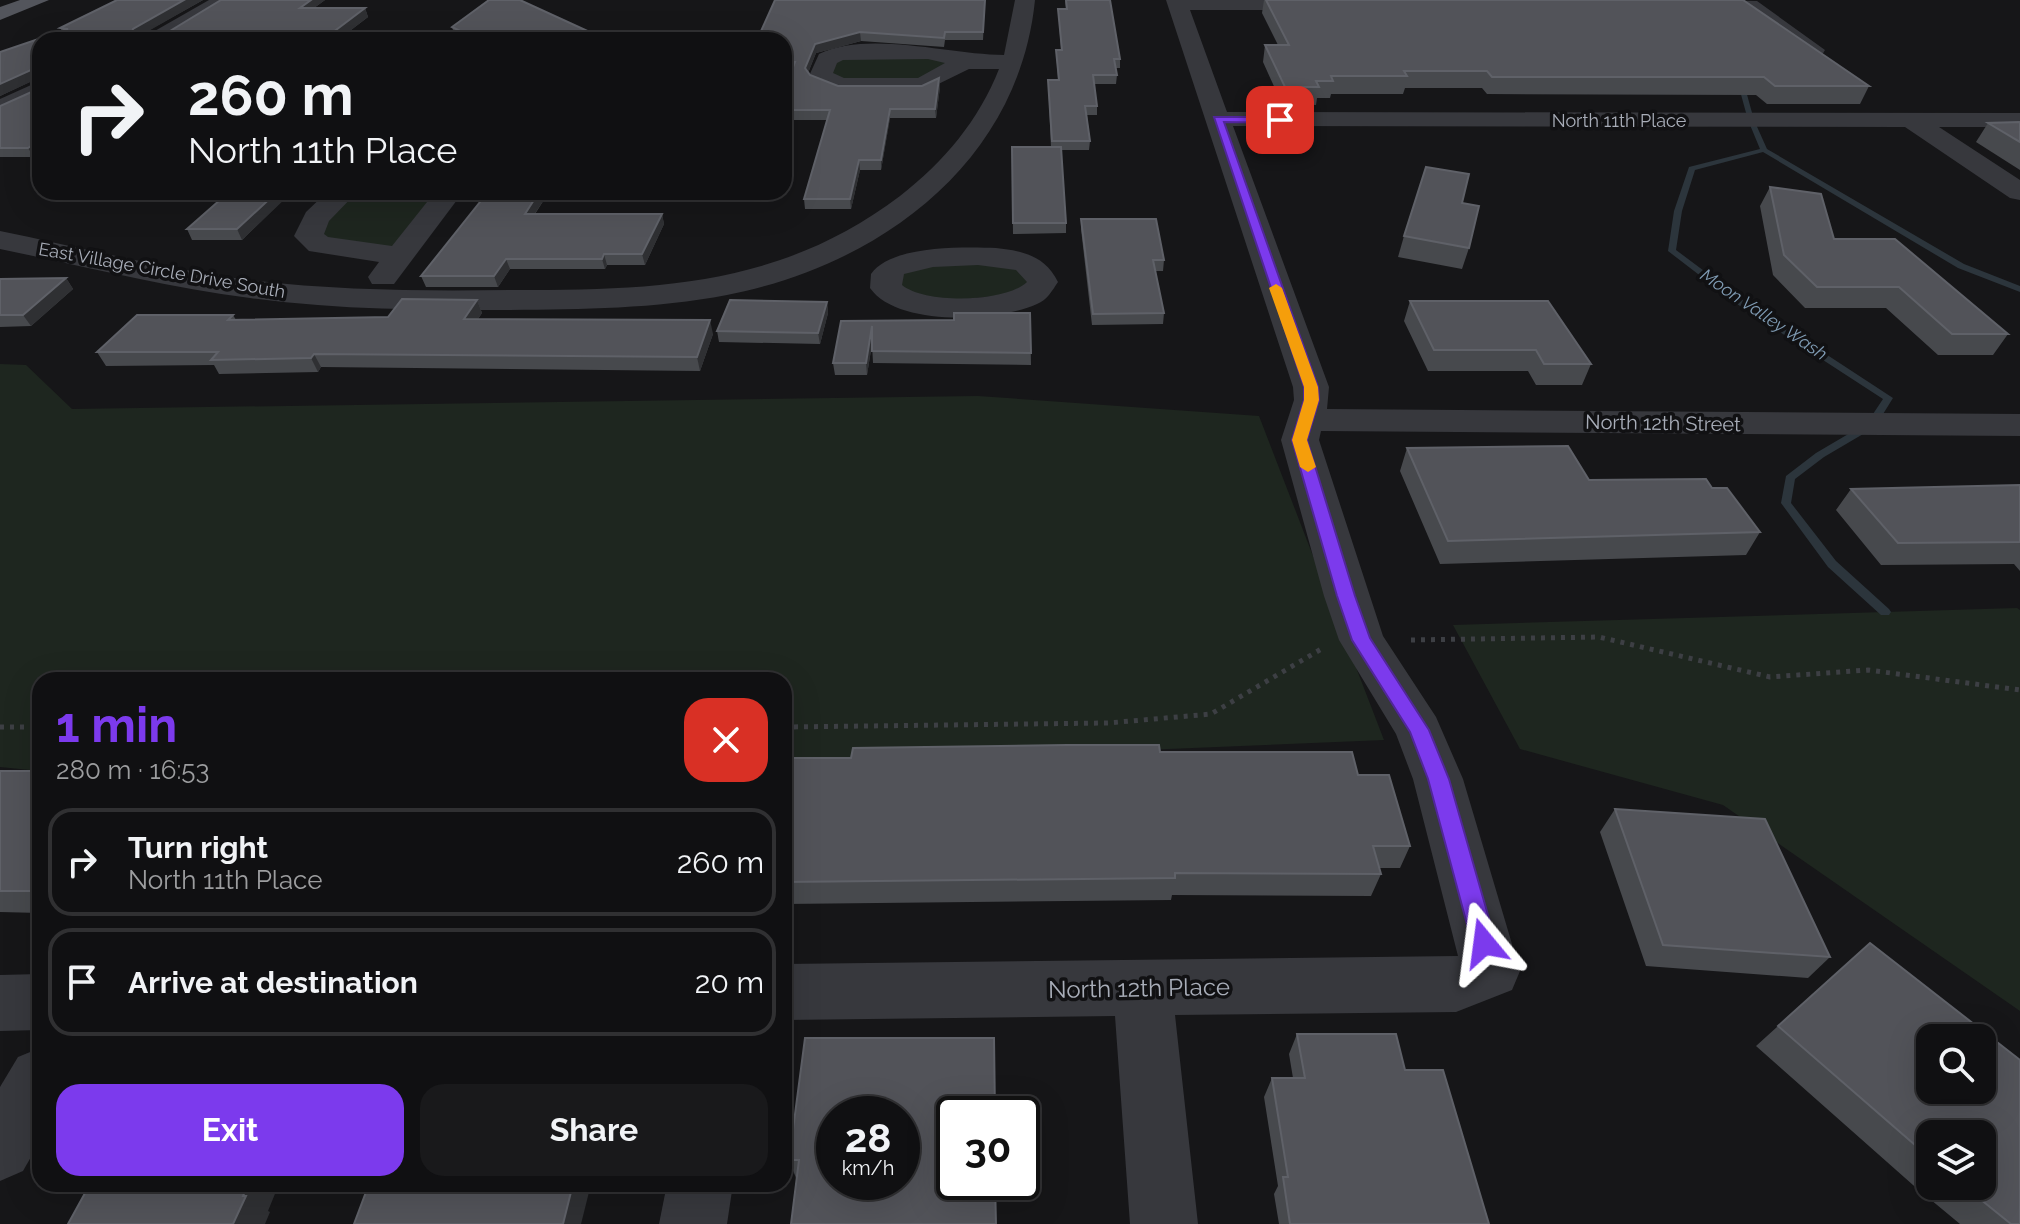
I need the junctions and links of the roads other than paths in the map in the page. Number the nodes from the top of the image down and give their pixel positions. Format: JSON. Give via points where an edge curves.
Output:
{"nodes":[{"id":1,"x":39,"y":0,"type":"edge"},
{"id":2,"x":223,"y":0,"type":"edge"},
{"id":3,"x":1025,"y":0,"type":"edge"},
{"id":4,"x":1176,"y":2,"type":"edge"},
{"id":5,"x":1343,"y":4,"type":"edge"},
{"id":6,"x":1668,"y":4,"type":"edge"},
{"id":7,"x":0,"y":14,"type":"edge"},
{"id":8,"x":165,"y":32,"type":"edge"},
{"id":9,"x":1814,"y":50,"type":"edge"},
{"id":10,"x":965,"y":62,"type":"junction"},
{"id":11,"x":1015,"y":62,"type":"junction"},
{"id":12,"x":32,"y":92,"type":"edge"},
{"id":13,"x":0,"y":108,"type":"edge"},
{"id":14,"x":1218,"y":119,"type":"junction"},
{"id":15,"x":1911,"y":120,"type":"junction"},
{"id":16,"x":2020,"y":120,"type":"edge"},
{"id":17,"x":2020,"y":192,"type":"edge"},
{"id":18,"x":335,"y":200,"type":"edge"},
{"id":19,"x":443,"y":200,"type":"edge"},
{"id":20,"x":0,"y":240,"type":"edge"},
{"id":21,"x":846,"y":245,"type":"junction"},
{"id":22,"x":400,"y":256,"type":"junction"},
{"id":23,"x":886,"y":274,"type":"dead end"},
{"id":24,"x":363,"y":300,"type":"junction"},
{"id":25,"x":1306,"y":420,"type":"junction"},
{"id":26,"x":2020,"y":425,"type":"edge"},
{"id":27,"x":1143,"y":989,"type":"junction"},
{"id":28,"x":792,"y":992,"type":"edge"},
{"id":29,"x":32,"y":1002,"type":"edge"},
{"id":30,"x":0,"y":1003,"type":"edge"},
{"id":31,"x":32,"y":1093,"type":"edge"},
{"id":32,"x":0,"y":1148,"type":"edge"},
{"id":33,"x":699,"y":1192,"type":"edge"},
{"id":34,"x":693,"y":1224,"type":"edge"},
{"id":35,"x":1164,"y":1224,"type":"edge"}],
"edges":[{"from":1,"to":7,"type":"main road"},
{"from":2,"to":8,"type":"street"},
{"from":3,"to":11,"type":"street","name":"East Village Circle Drive South"},
{"from":4,"to":5,"type":"street"},
{"from":4,"to":14,"type":"street"},
{"from":6,"to":9,"type":"street","via":[[1750,5]]},
{"from":10,"to":10,"type":"street","via":[[929,52],[839,53],[827,59],[820,76],[840,85],[922,85]]},
{"from":10,"to":11,"type":"street"},
{"from":11,"to":21,"type":"street","name":"East Village Circle Drive South","via":[[973,140],[940,177],[878,227]]},
{"from":12,"to":13,"type":"street"},
{"from":14,"to":15,"type":"street","name":"North 11th Place"},
{"from":14,"to":25,"type":"street","via":[[1311,387]]},
{"from":15,"to":16,"type":"street","name":"North 11th Place"},
{"from":15,"to":17,"type":"street"},
{"from":18,"to":22,"type":"street","via":[[316,218],[309,236],[319,245]]},
{"from":19,"to":22,"type":"street"},
{"from":20,"to":24,"type":"street","name":"East Village Circle Drive South","via":[[184,278]]},
{"from":21,"to":23,"type":"street"},
{"from":21,"to":24,"type":"street","name":"East Village Circle Drive South","via":[[791,268],[651,298]]},
{"from":22,"to":24,"type":"street"},
{"from":25,"to":26,"type":"street","name":"North 12th Street"},
{"from":25,"to":27,"type":"street","name":"North 12th Place","via":[[1300,440],[1346,596],[1362,640],[1419,730],[1438,779],[1491,971],[1456,984]]},
{"from":27,"to":28,"type":"street","name":"North 12th Place"},
{"from":27,"to":35,"type":"street"},
{"from":29,"to":30,"type":"street"},
{"from":31,"to":32,"type":"street"},
{"from":33,"to":34,"type":"street"}]}
